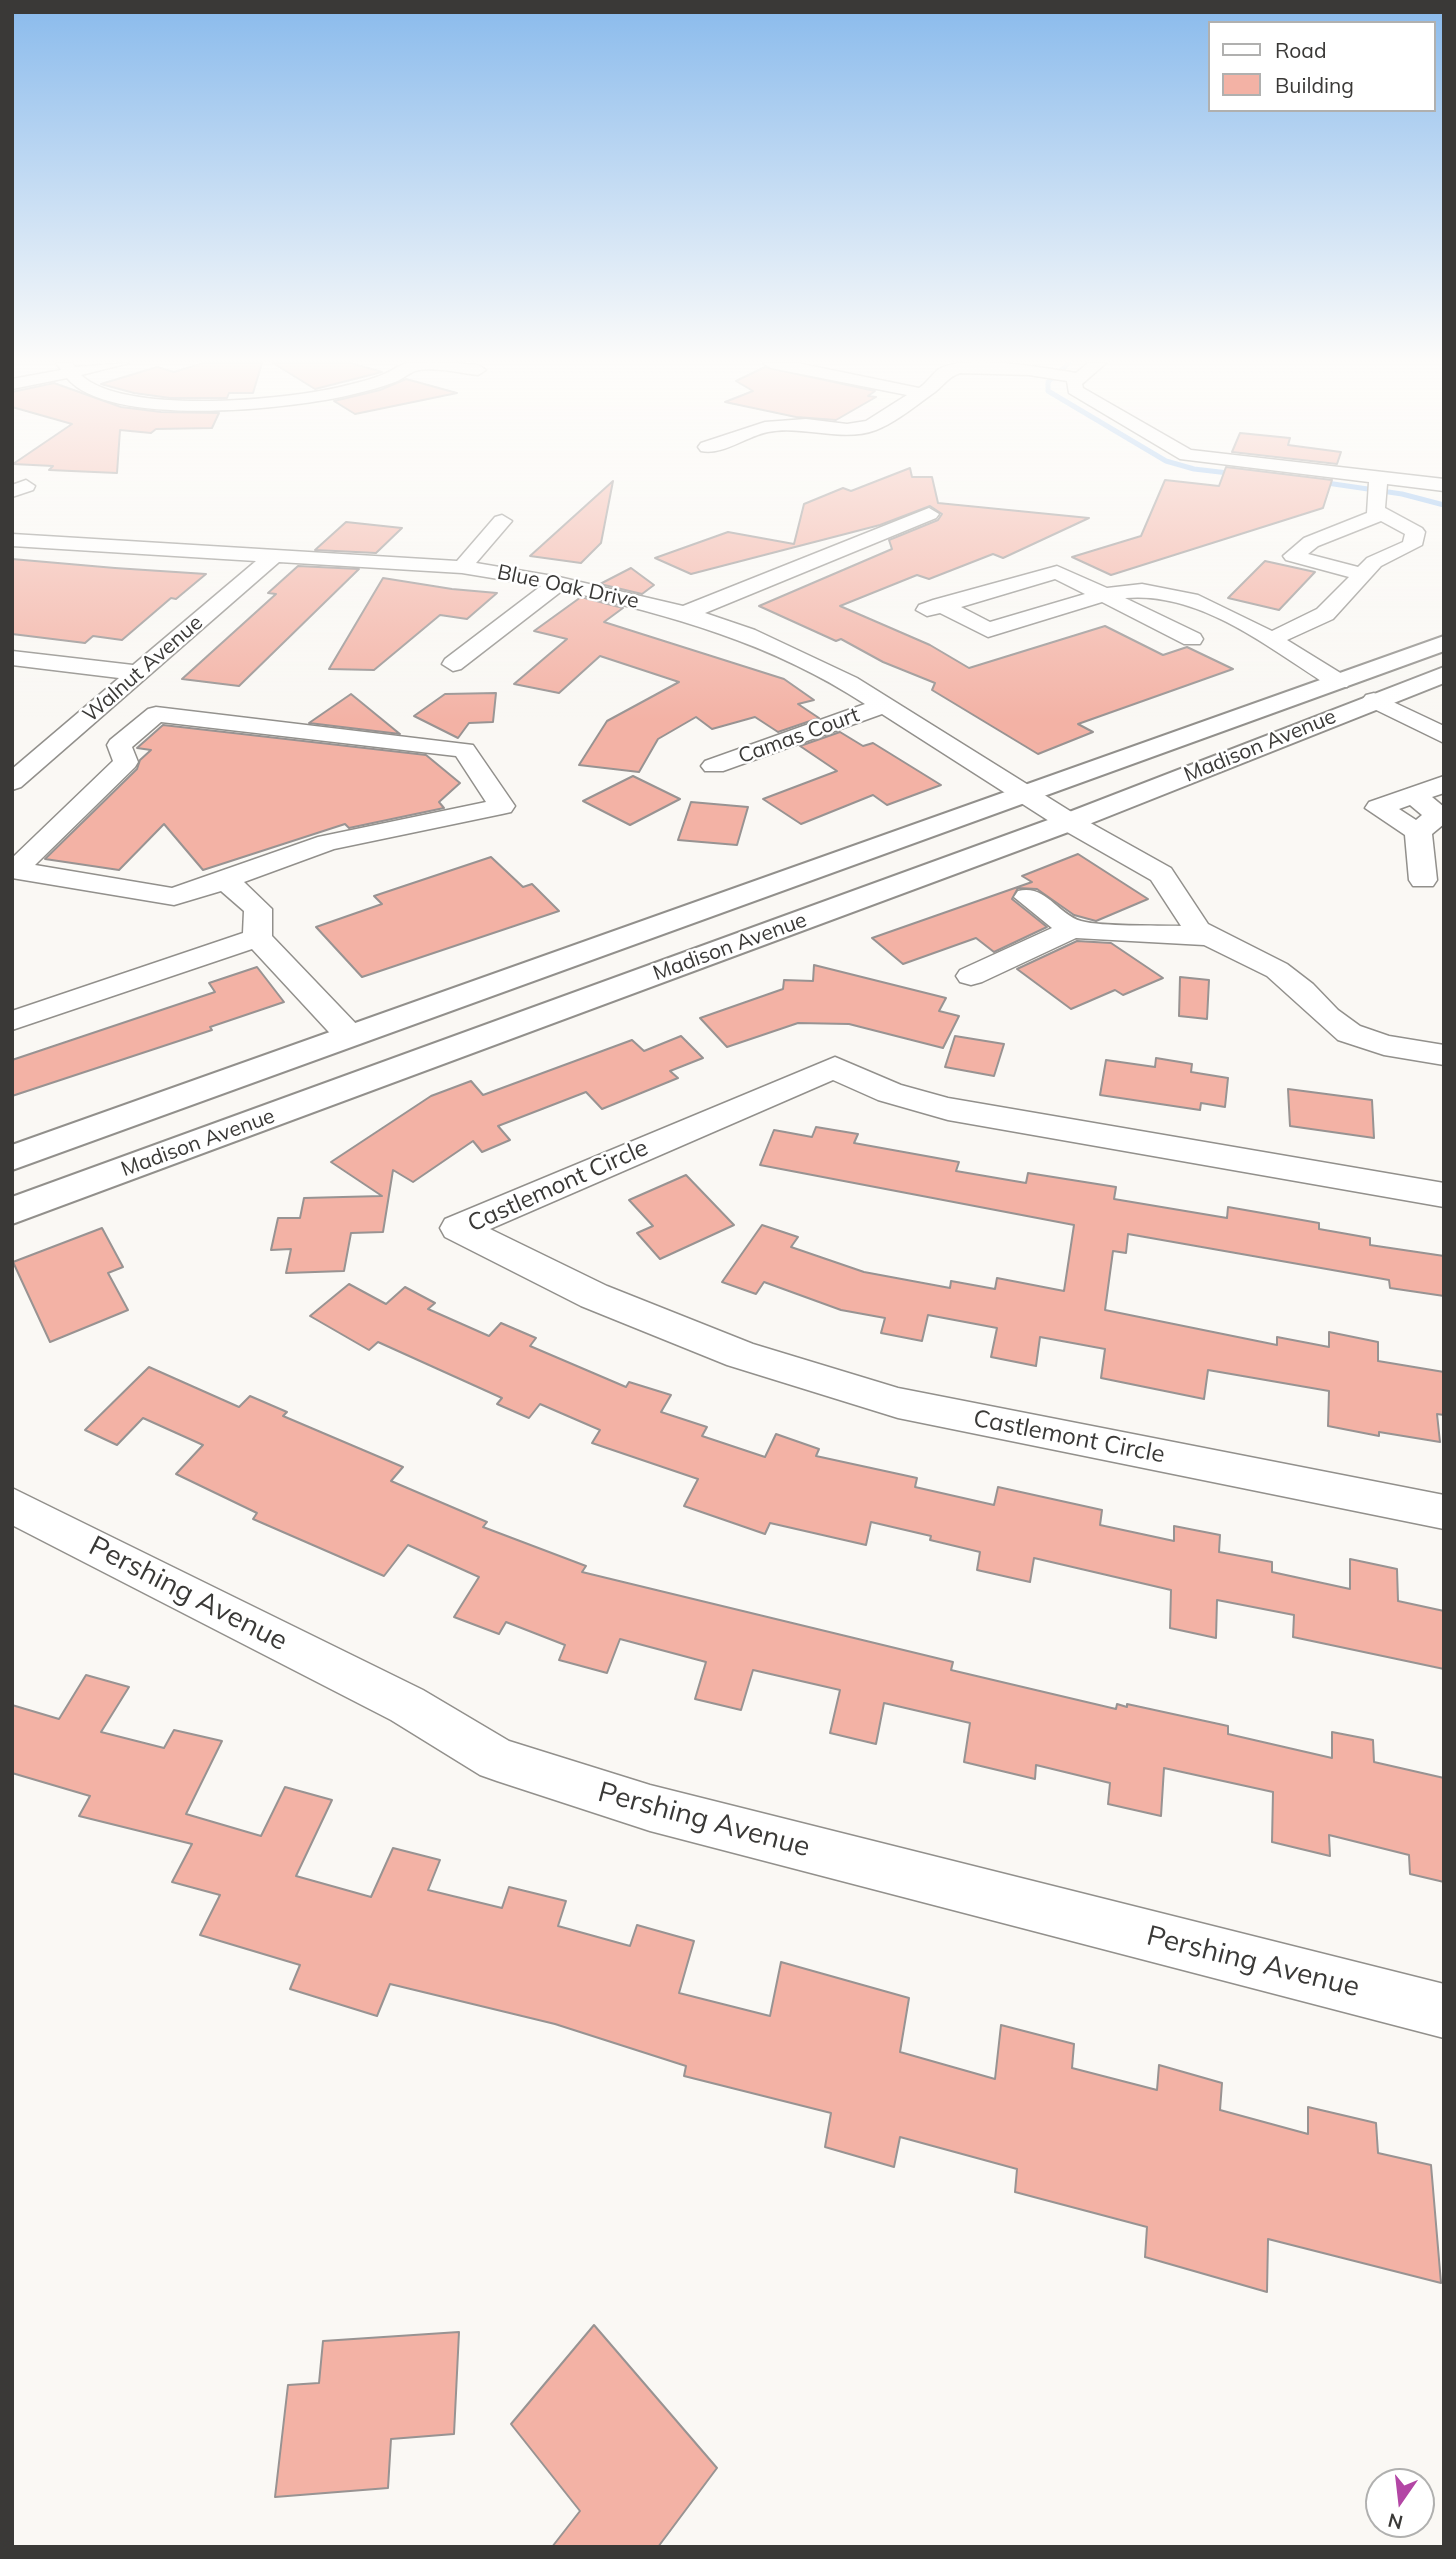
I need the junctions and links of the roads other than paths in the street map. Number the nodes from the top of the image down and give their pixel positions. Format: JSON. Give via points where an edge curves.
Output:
{"nodes":[{"id":1,"x":1326,"y":482,"type":"edge"},
{"id":2,"x":1444,"y":485,"type":"edge"},
{"id":3,"x":1379,"y":493,"type":"junction"},
{"id":4,"x":929,"y":514,"type":"dead end"},
{"id":5,"x":502,"y":521,"type":"dead end"},
{"id":6,"x":12,"y":540,"type":"edge"},
{"id":7,"x":275,"y":555,"type":"junction"},
{"id":8,"x":462,"y":567,"type":"junction"},
{"id":9,"x":1363,"y":574,"type":"junction"},
{"id":10,"x":559,"y":583,"type":"junction"},
{"id":11,"x":1106,"y":597,"type":"junction"},
{"id":12,"x":685,"y":613,"type":"junction"},
{"id":13,"x":1192,"y":639,"type":"dead end"},
{"id":14,"x":1270,"y":640,"type":"junction"},
{"id":15,"x":1444,"y":643,"type":"edge"},
{"id":16,"x":12,"y":658,"type":"edge"},
{"id":17,"x":453,"y":664,"type":"dead end"},
{"id":18,"x":138,"y":673,"type":"junction"},
{"id":19,"x":1444,"y":674,"type":"edge"},
{"id":20,"x":1339,"y":682,"type":"junction"},
{"id":21,"x":1374,"y":700,"type":"junction"},
{"id":22,"x":884,"y":705,"type":"junction"},
{"id":23,"x":90,"y":714,"type":"junction"},
{"id":24,"x":147,"y":722,"type":"junction"},
{"id":25,"x":1444,"y":736,"type":"edge"},
{"id":26,"x":714,"y":766,"type":"dead end"},
{"id":27,"x":12,"y":782,"type":"edge"},
{"id":28,"x":1444,"y":784,"type":"edge"},
{"id":29,"x":1024,"y":794,"type":"junction"},
{"id":30,"x":1415,"y":796,"type":"junction"},
{"id":31,"x":1069,"y":822,"type":"junction"},
{"id":32,"x":1418,"y":832,"type":"junction"},
{"id":33,"x":225,"y":880,"type":"junction"},
{"id":34,"x":1423,"y":880,"type":"dead end"},
{"id":35,"x":1028,"y":897,"type":"dead end"},
{"id":36,"x":1072,"y":929,"type":"junction"},
{"id":37,"x":1207,"y":936,"type":"junction"},
{"id":38,"x":257,"y":938,"type":"junction"},
{"id":39,"x":971,"y":976,"type":"dead end"},
{"id":40,"x":18,"y":1012,"type":"edge"},
{"id":41,"x":350,"y":1036,"type":"junction"},
{"id":42,"x":1444,"y":1055,"type":"edge"},
{"id":43,"x":12,"y":1158,"type":"edge"},
{"id":44,"x":1444,"y":1195,"type":"edge"},
{"id":45,"x":12,"y":1211,"type":"edge"},
{"id":46,"x":12,"y":1505,"type":"edge"},
{"id":47,"x":1444,"y":1512,"type":"edge"},
{"id":48,"x":1444,"y":2011,"type":"edge"}],
"edges":[{"from":1,"to":3,"type":"street"},
{"from":2,"to":3,"type":"street"},
{"from":3,"to":9,"type":"street","via":[[1416,537],[1412,545],[1374,562]]},
{"from":3,"to":9,"type":"street","via":[[1293,556]]},
{"from":4,"to":12,"type":"street"},
{"from":5,"to":8,"type":"street"},
{"from":6,"to":7,"type":"street","name":"Blue Oak Drive"},
{"from":7,"to":8,"type":"street","name":"Blue Oak Drive"},
{"from":7,"to":18,"type":"street","name":"Walnut Avenue"},
{"from":8,"to":10,"type":"street","name":"Blue Oak Drive"},
{"from":9,"to":14,"type":"street","via":[[1325,614]]},
{"from":10,"to":12,"type":"street","name":"Blue Oak Drive"},
{"from":10,"to":17,"type":"street"},
{"from":11,"to":11,"type":"street","via":[[988,630],[932,608],[1057,572]]},
{"from":11,"to":13,"type":"street"},
{"from":11,"to":14,"type":"street","via":[[1141,590],[1174,593]]},
{"from":12,"to":22,"type":"street","name":"Blue Oak Drive","via":[[779,648]]},
{"from":14,"to":20,"type":"street"},
{"from":15,"to":20,"type":"main road","name":"Madison Avenue"},
{"from":16,"to":18,"type":"street"},
{"from":18,"to":23,"type":"street","name":"Walnut Avenue"},
{"from":19,"to":21,"type":"main road","name":"Madison Avenue"},
{"from":20,"to":29,"type":"main road","name":"Madison Avenue"},
{"from":21,"to":25,"type":"street"},
{"from":21,"to":31,"type":"main road","name":"Madison Avenue"},
{"from":22,"to":26,"type":"street","name":"Camas Court"},
{"from":22,"to":29,"type":"street","name":"Blue Oak Drive"},
{"from":23,"to":24,"type":"street"},
{"from":23,"to":27,"type":"street","name":"Walnut Avenue"},
{"from":24,"to":33,"type":"street","via":[[119,745],[126,762],[15,870],[174,897]]},
{"from":24,"to":33,"type":"street","via":[[156,714],[464,750],[502,806],[327,843]]},
{"from":28,"to":30,"type":"street"},
{"from":29,"to":31,"type":"street","name":"Blue Oak Drive"},
{"from":29,"to":41,"type":"main road","name":"Madison Avenue"},
{"from":30,"to":32,"type":"street","via":[[1437,815]]},
{"from":30,"to":32,"type":"street","via":[[1378,808]]},
{"from":31,"to":37,"type":"street","name":"Blue Oak Drive","via":[[1161,874],[1191,924]]},
{"from":31,"to":45,"type":"main road","name":"Madison Avenue"},
{"from":32,"to":34,"type":"street"},
{"from":33,"to":38,"type":"street","via":[[258,909]]},
{"from":35,"to":36,"type":"street"},
{"from":36,"to":37,"type":"street"},
{"from":36,"to":39,"type":"street"},
{"from":37,"to":42,"type":"street","via":[[1277,970],[1349,1033],[1384,1045]]},
{"from":38,"to":40,"type":"street"},
{"from":38,"to":41,"type":"street"},
{"from":41,"to":43,"type":"main road","name":"Madison Avenue"},
{"from":44,"to":47,"type":"street","name":"Castlemont Circle","via":[[948,1109],[865,1086],[835,1067],[458,1228],[594,1296],[741,1355],[898,1403]]},
{"from":46,"to":48,"type":"street","name":"Pershing Avenue","via":[[407,1705],[497,1759],[650,1808]]}]}
